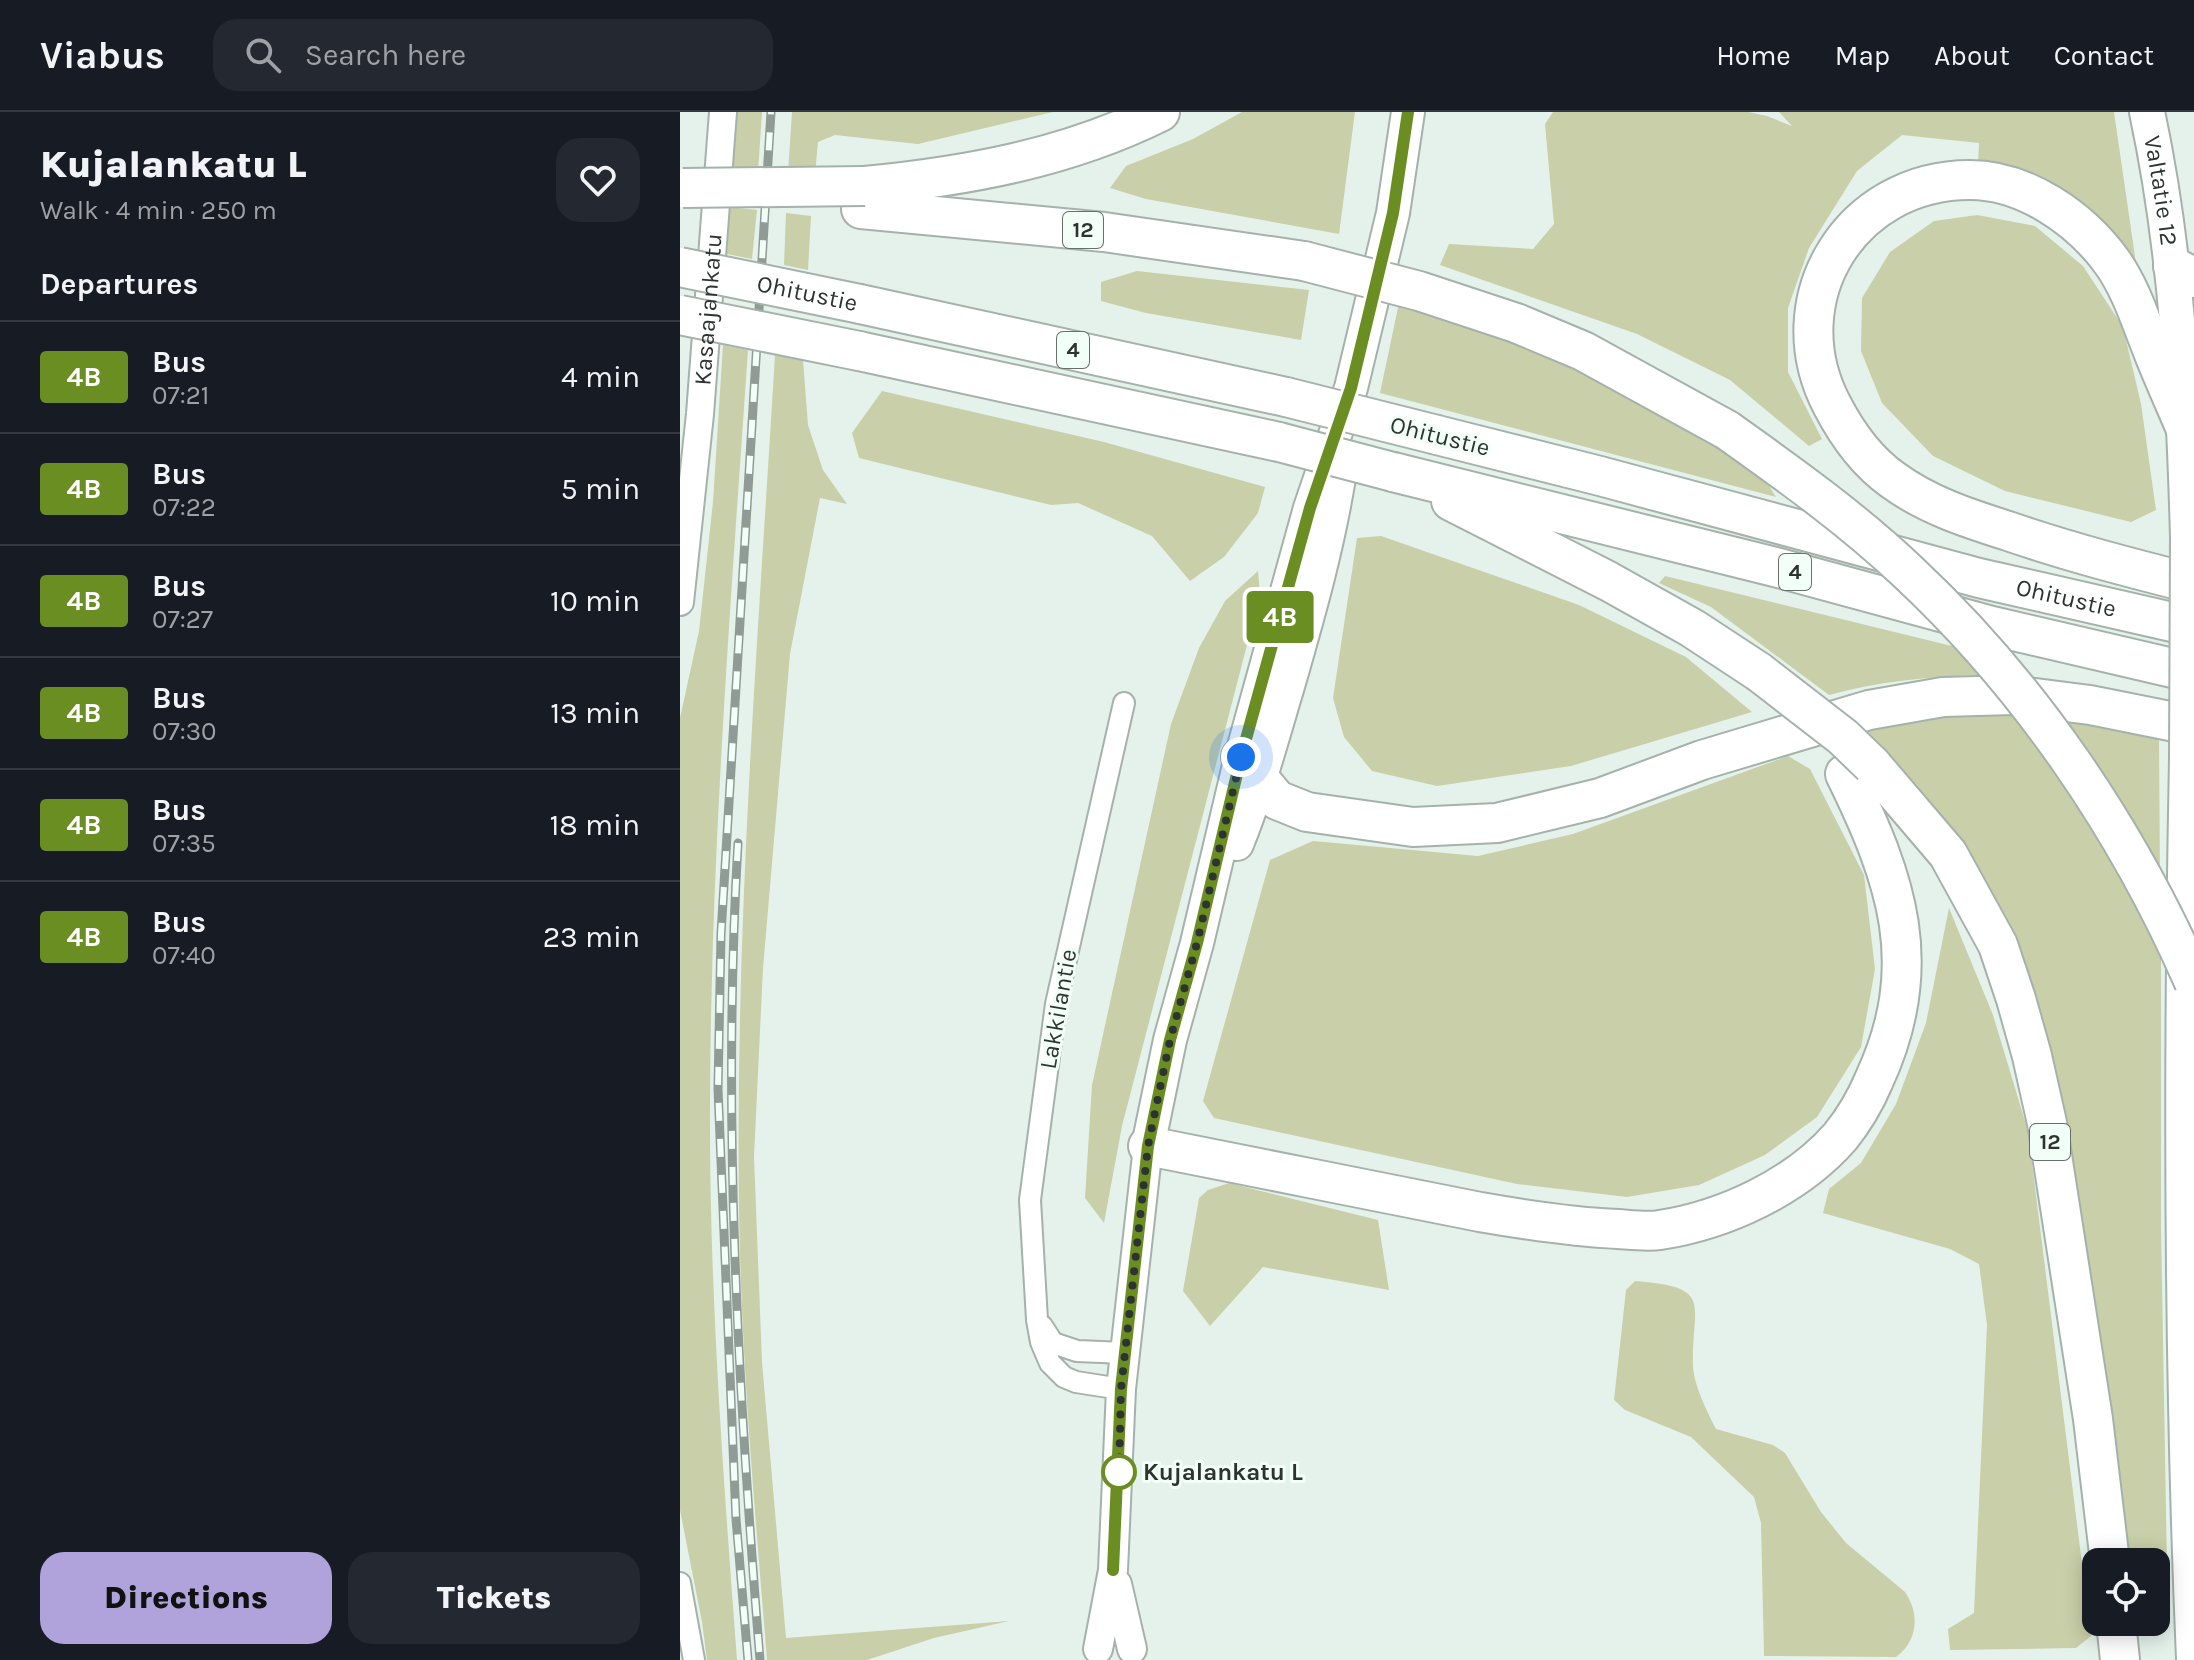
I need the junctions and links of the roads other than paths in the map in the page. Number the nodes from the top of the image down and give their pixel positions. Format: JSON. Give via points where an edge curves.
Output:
{"nodes":[{"id":1,"x":723,"y":112,"type":"edge"},
{"id":2,"x":1160,"y":112,"type":"edge"},
{"id":3,"x":1408,"y":112,"type":"edge"},
{"id":4,"x":2147,"y":112,"type":"edge"},
{"id":5,"x":681,"y":188,"type":"edge"},
{"id":6,"x":863,"y":198,"type":"junction"},
{"id":7,"x":680,"y":267,"type":"edge"},
{"id":8,"x":2184,"y":272,"type":"edge"},
{"id":9,"x":680,"y":315,"type":"edge"},
{"id":10,"x":2185,"y":427,"type":"junction"},
{"id":11,"x":1394,"y":472,"type":"junction"},
{"id":12,"x":2194,"y":584,"type":"edge"},
{"id":13,"x":680,"y":602,"type":"edge"},
{"id":14,"x":2194,"y":627,"type":"edge"},
{"id":15,"x":2194,"y":673,"type":"edge"},
{"id":16,"x":1124,"y":703,"type":"dead end"},
{"id":17,"x":2191,"y":743,"type":"edge"},
{"id":18,"x":1250,"y":770,"type":"junction"},
{"id":19,"x":1858,"y":770,"type":"junction"},
{"id":20,"x":2194,"y":982,"type":"edge"},
{"id":21,"x":1148,"y":1146,"type":"junction"},
{"id":22,"x":1037,"y":1320,"type":"junction"},
{"id":23,"x":1125,"y":1353,"type":"junction"},
{"id":24,"x":1121,"y":1389,"type":"junction"},
{"id":25,"x":2108,"y":1548,"type":"edge"},
{"id":26,"x":1113,"y":1570,"type":"junction"},
{"id":27,"x":680,"y":1583,"type":"edge"},
{"id":28,"x":2117,"y":1636,"type":"edge"},
{"id":29,"x":1092,"y":1654,"type":"edge"},
{"id":30,"x":1139,"y":1654,"type":"edge"},
{"id":31,"x":2194,"y":1659,"type":"edge"},
{"id":32,"x":694,"y":1660,"type":"edge"},
{"id":33,"x":2120,"y":1660,"type":"edge"}],
"edges":[{"from":1,"to":13,"type":"street","name":"Kasaajankatu"},
{"from":2,"to":6,"type":"highway","via":[[1089,143],[1027,162]]},
{"from":3,"to":18,"type":"main road","via":[[1393,213],[1351,388],[1310,508]]},
{"from":4,"to":8,"type":"highway","name":"Valtatie 12"},
{"from":5,"to":6,"type":"highway","number":"12","bridge":true},
{"from":6,"to":20,"type":"highway","number":"12","bridge":true,"via":[[1304,261],[1419,291],[1583,351],[1727,430],[1908,572],[2012,681],[2106,817]]},
{"from":7,"to":14,"type":"highway","name":"Ohitustie","number":"4","bridge":true,"via":[[1286,397],[1979,578]]},
{"from":8,"to":10,"type":"highway","name":"Valtatie 12"},
{"from":9,"to":11,"type":"highway","name":"Ohitustie","number":"4","bridge":true,"via":[[1279,442]]},
{"from":10,"to":12,"type":"highway","via":[[2139,309],[2112,261],[2049,203],[2006,186],[1971,180],[1930,184],[1877,209],[1854,228],[1820,280],[1812,314],[1814,354],[1824,390],[1858,448],[1892,479],[1943,510],[2091,558]]},
{"from":10,"to":17,"type":"highway","name":"Valtatie 12","bridge":true},
{"from":11,"to":15,"type":"highway","name":"Ohitustie","number":"4"},
{"from":11,"to":19,"type":"highway","bridge":true,"via":[[1692,628],[1759,672],[1826,746]]},
{"from":16,"to":22,"type":"street","name":"Lakkilantie","via":[[1056,1004],[1030,1200]]},
{"from":17,"to":18,"type":"highway","via":[[2090,705],[2012,695],[1943,697],[1869,710],[1702,760],[1600,798],[1497,823],[1413,827],[1307,812],[1277,800]]},
{"from":17,"to":31,"type":"highway","name":"Valtatie 12","via":[[2182,1204]]},
{"from":18,"to":21,"type":"main road","via":[[1170,1040]]},
{"from":19,"to":21,"type":"highway","via":[[1894,893],[1903,947],[1889,1048],[1869,1093],[1840,1137],[1799,1173],[1752,1201],[1658,1231],[1587,1228]]},
{"from":19,"to":25,"type":"highway","number":"12","via":[[1948,854],[1998,945],[2016,999],[2047,1123]]},
{"from":21,"to":23,"type":"main road"},
{"from":22,"to":23,"type":"street","via":[[1053,1343],[1077,1351]]},
{"from":22,"to":24,"type":"street","name":"Lakkilantie","via":[[1050,1363],[1064,1377]]},
{"from":23,"to":24,"type":"main road"},
{"from":24,"to":26,"type":"main road"},
{"from":26,"to":29,"type":"main road"},
{"from":26,"to":30,"type":"main road"},
{"from":27,"to":32,"type":"street"},
{"from":28,"to":33,"type":"highway"},
{"from":29,"to":30,"type":"main road","via":[[1119,1645]]}]}
